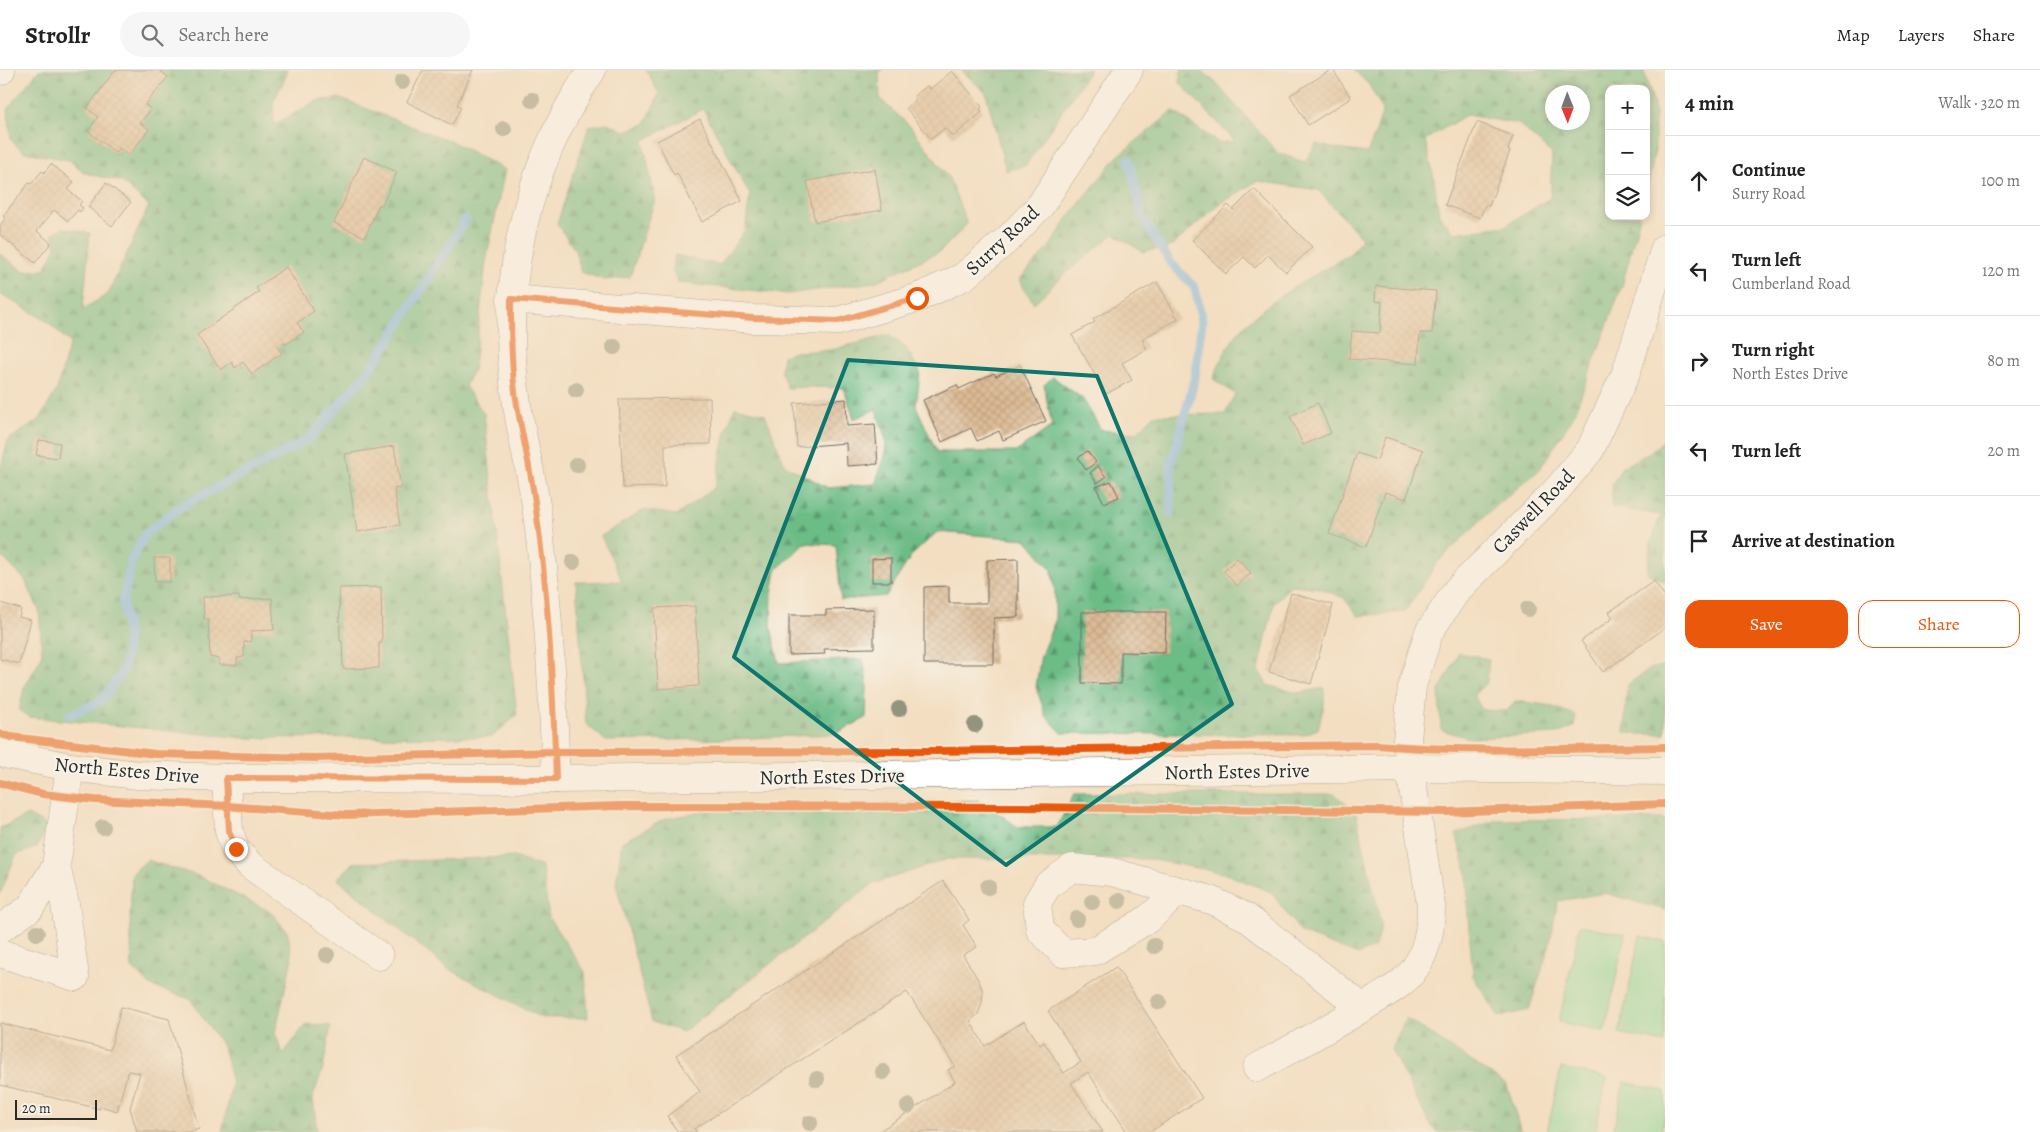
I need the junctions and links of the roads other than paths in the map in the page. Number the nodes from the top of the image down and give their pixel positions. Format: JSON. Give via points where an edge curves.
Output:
{"nodes":[{"id":1,"x":592,"y":70,"type":"edge"},
{"id":2,"x":1129,"y":70,"type":"edge"},
{"id":3,"x":1665,"y":248,"type":"edge"},
{"id":4,"x":511,"y":299,"type":"junction"},
{"id":5,"x":0,"y":753,"type":"edge"},
{"id":6,"x":70,"y":767,"type":"junction"},
{"id":7,"x":1410,"y":768,"type":"junction"},
{"id":8,"x":1665,"y":771,"type":"edge"},
{"id":9,"x":226,"y":778,"type":"junction"},
{"id":10,"x":556,"y":779,"type":"junction"},
{"id":11,"x":56,"y":866,"type":"junction"},
{"id":12,"x":1178,"y":892,"type":"junction"},
{"id":13,"x":0,"y":929,"type":"edge"},
{"id":14,"x":0,"y":953,"type":"edge"},
{"id":15,"x":379,"y":956,"type":"dead end"},
{"id":16,"x":1363,"y":1008,"type":"junction"},
{"id":17,"x":1257,"y":1068,"type":"dead end"}],
"edges":[{"from":1,"to":4,"type":"street","via":[[576,92],[542,160],[524,217]]},
{"from":2,"to":4,"type":"street","name":"Surry Road","via":[[1040,206],[1009,238],[963,277],[917,298],[838,321],[753,318]]},
{"from":3,"to":7,"type":"street","name":"Caswell Road","via":[[1626,373],[1590,450],[1555,492],[1457,590],[1429,632],[1412,686],[1407,740]]},
{"from":4,"to":10,"type":"street","via":[[516,404],[537,511],[549,633]]},
{"from":5,"to":6,"type":"street","name":"North Estes Drive"},
{"from":6,"to":9,"type":"street","name":"North Estes Drive","via":[[138,775]]},
{"from":6,"to":11,"type":"street"},
{"from":7,"to":8,"type":"street","name":"North Estes Drive"},
{"from":7,"to":10,"type":"street","name":"North Estes Drive"},
{"from":7,"to":16,"type":"street","name":"Caswell Road","via":[[1432,906],[1431,927],[1426,948],[1415,968],[1404,981]]},
{"from":9,"to":10,"type":"street","name":"North Estes Drive"},
{"from":9,"to":15,"type":"street","via":[[229,831],[236,849],[250,865]]},
{"from":11,"to":13,"type":"street","via":[[30,908]]},
{"from":11,"to":14,"type":"street","via":[[75,976]]},
{"from":12,"to":12,"type":"street","via":[[1112,872],[1072,868],[1048,885],[1037,903],[1040,930],[1063,953],[1095,951],[1148,919]]},
{"from":12,"to":16,"type":"street","via":[[1211,900],[1246,918]]},
{"from":16,"to":17,"type":"street","name":"Caswell Road"}]}
